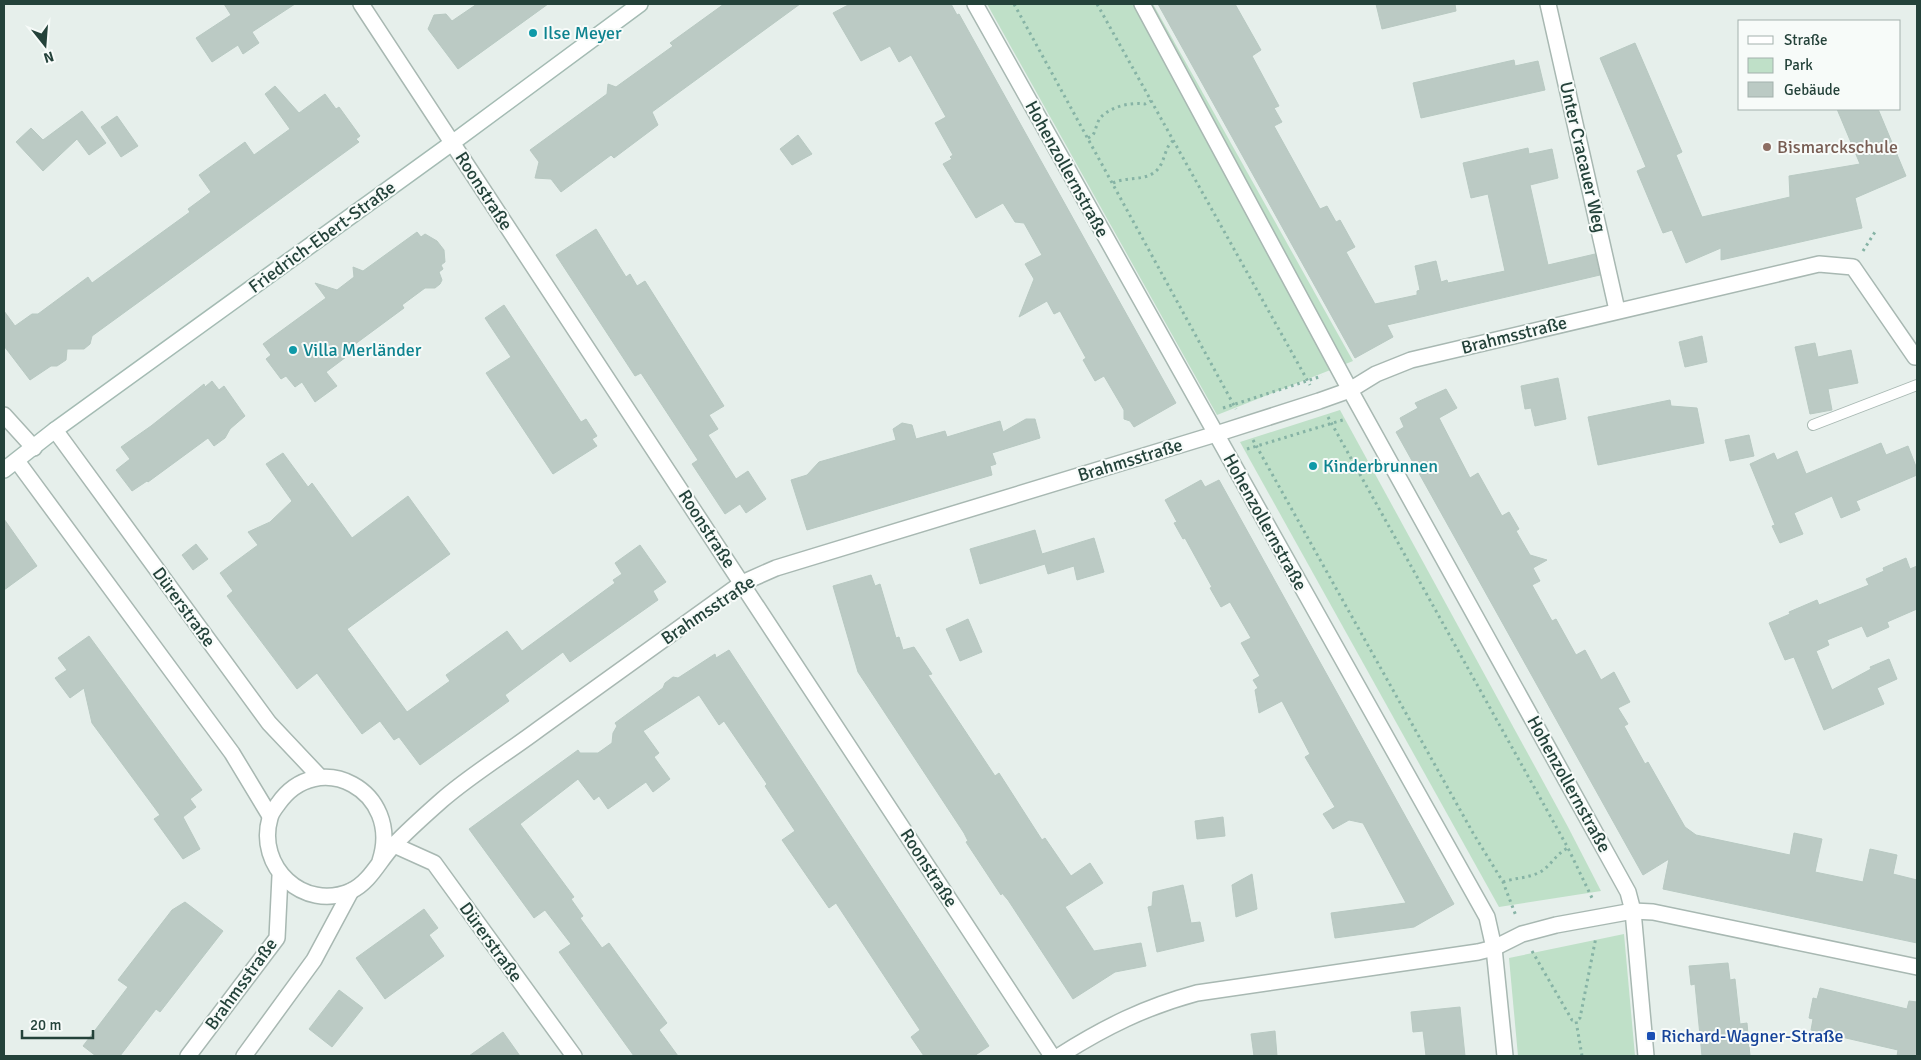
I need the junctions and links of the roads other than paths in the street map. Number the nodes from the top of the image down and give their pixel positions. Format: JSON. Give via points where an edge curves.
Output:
{"nodes":[{"id":1,"x":361,"y":4,"type":"edge"},
{"id":2,"x":640,"y":4,"type":"edge"},
{"id":3,"x":975,"y":4,"type":"edge"},
{"id":4,"x":1142,"y":4,"type":"edge"},
{"id":5,"x":1548,"y":4,"type":"edge"},
{"id":6,"x":452,"y":143,"type":"junction"},
{"id":7,"x":1617,"y":310,"type":"junction"},
{"id":8,"x":1916,"y":359,"type":"edge"},
{"id":9,"x":1917,"y":385,"type":"edge"},
{"id":10,"x":1350,"y":390,"type":"junction"},
{"id":11,"x":4,"y":415,"type":"edge"},
{"id":12,"x":1812,"y":425,"type":"dead end"},
{"id":13,"x":55,"y":430,"type":"junction"},
{"id":14,"x":1216,"y":434,"type":"junction"},
{"id":15,"x":34,"y":448,"type":"junction"},
{"id":16,"x":17,"y":461,"type":"junction"},
{"id":17,"x":4,"y":470,"type":"edge"},
{"id":18,"x":742,"y":582,"type":"junction"},
{"id":19,"x":320,"y":778,"type":"junction"},
{"id":20,"x":270,"y":816,"type":"junction"},
{"id":21,"x":394,"y":845,"type":"junction"},
{"id":22,"x":380,"y":861,"type":"junction"},
{"id":23,"x":280,"y":876,"type":"junction"},
{"id":24,"x":351,"y":891,"type":"junction"},
{"id":25,"x":1633,"y":911,"type":"junction"},
{"id":26,"x":1494,"y":948,"type":"junction"},
{"id":27,"x":1917,"y":967,"type":"edge"},
{"id":28,"x":188,"y":1056,"type":"edge"},
{"id":29,"x":244,"y":1056,"type":"edge"},
{"id":30,"x":574,"y":1056,"type":"edge"},
{"id":31,"x":1052,"y":1056,"type":"edge"},
{"id":32,"x":1059,"y":1056,"type":"edge"},
{"id":33,"x":1505,"y":1056,"type":"edge"},
{"id":34,"x":1646,"y":1056,"type":"edge"}],
"edges":[{"from":1,"to":6,"type":"street","name":"Roonstraße"},
{"from":2,"to":6,"type":"street","name":"Friedrich-Ebert-Straße"},
{"from":3,"to":14,"type":"street","name":"Hohenzollernstraße"},
{"from":4,"to":10,"type":"street","name":"Hohenzollernstraße"},
{"from":5,"to":7,"type":"street","name":"Unter Cracauer Weg"},
{"from":6,"to":13,"type":"street","name":"Friedrich-Ebert-Straße"},
{"from":6,"to":18,"type":"street","name":"Roonstraße"},
{"from":7,"to":8,"type":"street","name":"Brahmsstraße","via":[[1819,264],[1853,267]]},
{"from":7,"to":10,"type":"street","name":"Brahmsstraße","via":[[1411,360],[1376,374]]},
{"from":9,"to":12,"type":"lane"},
{"from":10,"to":14,"type":"street","name":"Brahmsstraße"},
{"from":10,"to":25,"type":"street","name":"Hohenzollernstraße","via":[[1614,865],[1628,892]]},
{"from":11,"to":15,"type":"street"},
{"from":13,"to":15,"type":"street","name":"Friedrich-Ebert-Straße"},
{"from":13,"to":19,"type":"street","name":"Dürerstraße","via":[[269,723]]},
{"from":14,"to":18,"type":"street","name":"Brahmsstraße","via":[[885,533]]},
{"from":14,"to":26,"type":"street","name":"Hohenzollernstraße","via":[[1487,916]]},
{"from":15,"to":16,"type":"street","name":"Friedrich-Ebert-Straße"},
{"from":16,"to":17,"type":"street","name":"Friedrich-Ebert-Straße"},
{"from":16,"to":20,"type":"street","via":[[232,753]]},
{"from":18,"to":21,"type":"street","name":"Brahmsstraße","via":[[443,799]]},
{"from":18,"to":31,"type":"street","name":"Roonstraße"},
{"from":19,"to":20,"type":"street","via":[[300,783],[286,793]]},
{"from":19,"to":22,"type":"street","via":[[338,779],[357,786],[376,804],[385,828]]},
{"from":20,"to":23,"type":"street","via":[[267,849]]},
{"from":21,"to":22,"type":"street","name":"Brahmsstraße"},
{"from":21,"to":30,"type":"street","name":"Dürerstraße","via":[[434,863]]},
{"from":22,"to":24,"type":"street","via":[[370,877]]},
{"from":23,"to":24,"type":"street","via":[[298,890],[327,896]]},
{"from":23,"to":28,"type":"street","name":"Brahmsstraße","via":[[277,938]]},
{"from":24,"to":29,"type":"street","via":[[314,960]]},
{"from":25,"to":26,"type":"street","via":[[1522,934]]},
{"from":25,"to":27,"type":"street","via":[[1676,915]]},
{"from":25,"to":34,"type":"street","name":"Hohenzollernstraße"},
{"from":26,"to":32,"type":"street","via":[[1197,993],[1115,1022]]},
{"from":26,"to":33,"type":"street","name":"Hohenzollernstraße"}]}
